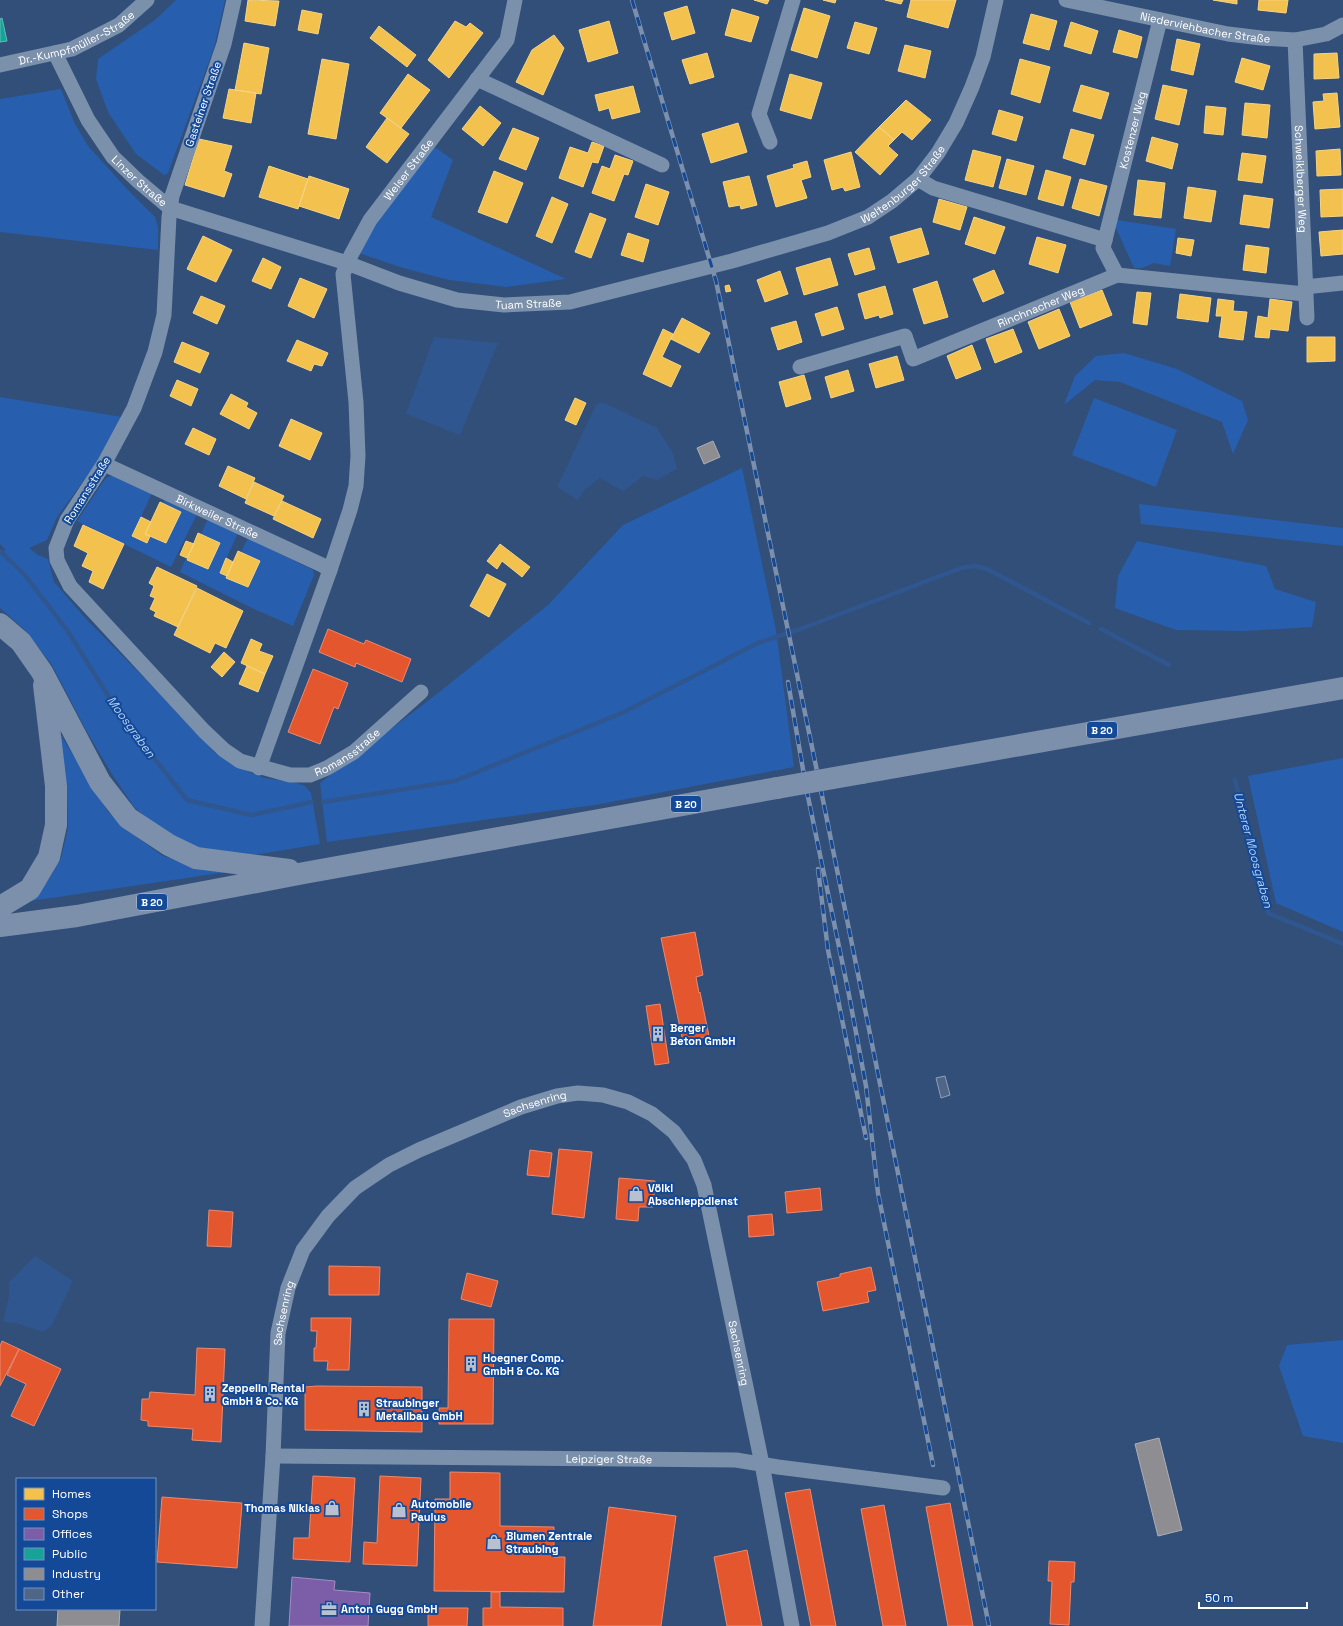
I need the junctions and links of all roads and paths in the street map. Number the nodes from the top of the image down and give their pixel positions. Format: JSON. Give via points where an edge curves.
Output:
{"nodes":[{"id":1,"x":147,"y":0,"type":"edge"},
{"id":2,"x":234,"y":0,"type":"edge"},
{"id":3,"x":515,"y":0,"type":"edge"},
{"id":4,"x":793,"y":0,"type":"edge"},
{"id":5,"x":996,"y":0,"type":"edge"},
{"id":6,"x":1066,"y":0,"type":"edge"},
{"id":7,"x":1160,"y":20,"type":"junction"},
{"id":8,"x":1343,"y":25,"type":"edge"},
{"id":9,"x":1295,"y":40,"type":"junction"},
{"id":10,"x":55,"y":53,"type":"junction"},
{"id":11,"x":0,"y":65,"type":"edge"},
{"id":12,"x":477,"y":80,"type":"junction"},
{"id":13,"x":770,"y":142,"type":"dead end"},
{"id":14,"x":662,"y":165,"type":"dead end"},
{"id":15,"x":918,"y":179,"type":"junction"},
{"id":16,"x":170,"y":208,"type":"junction"},
{"id":17,"x":1105,"y":240,"type":"junction"},
{"id":18,"x":347,"y":263,"type":"junction"},
{"id":19,"x":712,"y":266,"type":"joint"},
{"id":20,"x":1117,"y":275,"type":"junction"},
{"id":21,"x":1343,"y":283,"type":"edge"},
{"id":22,"x":1305,"y":290,"type":"junction"},
{"id":23,"x":1307,"y":318,"type":"dead end"},
{"id":24,"x":800,"y":367,"type":"dead end"},
{"id":25,"x":104,"y":464,"type":"junction"},
{"id":26,"x":330,"y":570,"type":"junction"},
{"id":27,"x":0,"y":624,"type":"edge"},
{"id":28,"x":42,"y":672,"type":"junction"},
{"id":29,"x":1343,"y":688,"type":"edge"},
{"id":30,"x":421,"y":692,"type":"dead end"},
{"id":31,"x":259,"y":768,"type":"junction"},
{"id":32,"x":304,"y":873,"type":"junction"},
{"id":33,"x":0,"y":907,"type":"edge"},
{"id":34,"x":0,"y":926,"type":"edge"},
{"id":35,"x":273,"y":1456,"type":"junction"},
{"id":36,"x":762,"y":1464,"type":"junction"},
{"id":37,"x":943,"y":1488,"type":"dead end"},
{"id":38,"x":262,"y":1626,"type":"edge"},
{"id":39,"x":792,"y":1626,"type":"edge"}],
"edges":[{"from":1,"to":10,"type":"street","name":"Dr.-Kumpfmüller-Straße","via":[[119,25],[72,49]]},
{"from":2,"to":16,"type":"street","name":"Gasteiner Straße","via":[[224,44]]},
{"from":3,"to":12,"type":"street","name":"Welser Straße","via":[[507,40]]},
{"from":4,"to":13,"type":"street","via":[[759,114]]},
{"from":5,"to":15,"type":"street","name":"Weltenburger Straße","via":[[983,57],[972,87],[956,123]]},
{"from":6,"to":7,"type":"street","name":"Niederviehbacher Straße"},
{"from":7,"to":9,"type":"street","name":"Niederviehbacher Straße","via":[[1228,34]]},
{"from":7,"to":17,"type":"street","name":"Kostenzer Weg"},
{"from":8,"to":9,"type":"street","name":"Niederviehbacher Straße","via":[[1326,34]]},
{"from":9,"to":22,"type":"street","name":"Schweiklberger Weg"},
{"from":10,"to":11,"type":"street","name":"Dr.-Kumpfmüller-Straße"},
{"from":10,"to":16,"type":"street","name":"Linzer Straße","via":[[88,120],[113,157]]},
{"from":12,"to":14,"type":"street"},
{"from":12,"to":18,"type":"street","name":"Welser Straße","via":[[370,220]]},
{"from":15,"to":17,"type":"street","via":[[933,188]]},
{"from":15,"to":19,"type":"street","name":"Weltenburger Straße","via":[[892,201],[861,220],[828,233]]},
{"from":16,"to":18,"type":"street","name":"Linzer Straße"},
{"from":16,"to":25,"type":"street","name":"Romansstraße","via":[[164,315],[155,352],[134,408]]},
{"from":17,"to":20,"type":"street","name":"Kostenzer Weg","via":[[1103,248]]},
{"from":18,"to":19,"type":"street","name":"Tuam Straße","via":[[399,283],[457,300],[504,305],[570,302]]},
{"from":18,"to":26,"type":"street","via":[[343,274],[356,402],[358,456],[356,486]]},
{"from":20,"to":22,"type":"street","name":"Rinchnacher Weg"},
{"from":20,"to":24,"type":"street","name":"Rinchnacher Weg","via":[[913,359],[905,336]]},
{"from":21,"to":22,"type":"street","name":"Rinchnacher Weg"},
{"from":22,"to":23,"type":"street","name":"Schweiklberger Weg"},
{"from":25,"to":26,"type":"street","name":"Birkweiler Straße"},
{"from":25,"to":31,"type":"street","name":"Romansstraße","via":[[60,534],[56,548],[57,560],[62,571],[70,586],[204,731],[240,761]]},
{"from":26,"to":31,"type":"street"},
{"from":27,"to":28,"type":"highway","via":[[21,642]]},
{"from":28,"to":32,"type":"highway","via":[[100,782],[128,818],[169,845],[196,858]]},
{"from":28,"to":33,"type":"highway","via":[[56,786],[56,825],[49,857],[30,889]]},
{"from":29,"to":32,"type":"highway","number":"B 20","bridge":true},
{"from":30,"to":31,"type":"street","name":"Romansstraße","via":[[354,752],[327,768],[310,775],[290,776]]},
{"from":32,"to":34,"type":"highway","number":"B 20","via":[[77,916]]},
{"from":35,"to":36,"type":"street","name":"Leipziger Straße","via":[[736,1460]]},
{"from":35,"to":36,"type":"street","name":"Sachsenring","via":[[278,1333],[288,1288],[303,1250],[328,1216],[355,1188],[389,1165],[419,1150],[521,1107],[557,1096],[578,1093],[628,1102],[652,1114],[674,1132],[694,1160],[704,1185]]},
{"from":35,"to":38,"type":"street","name":"Sachsenring"},
{"from":36,"to":37,"type":"street","name":"Leipziger Straße"},
{"from":36,"to":39,"type":"street","name":"Sachsenring"}]}
